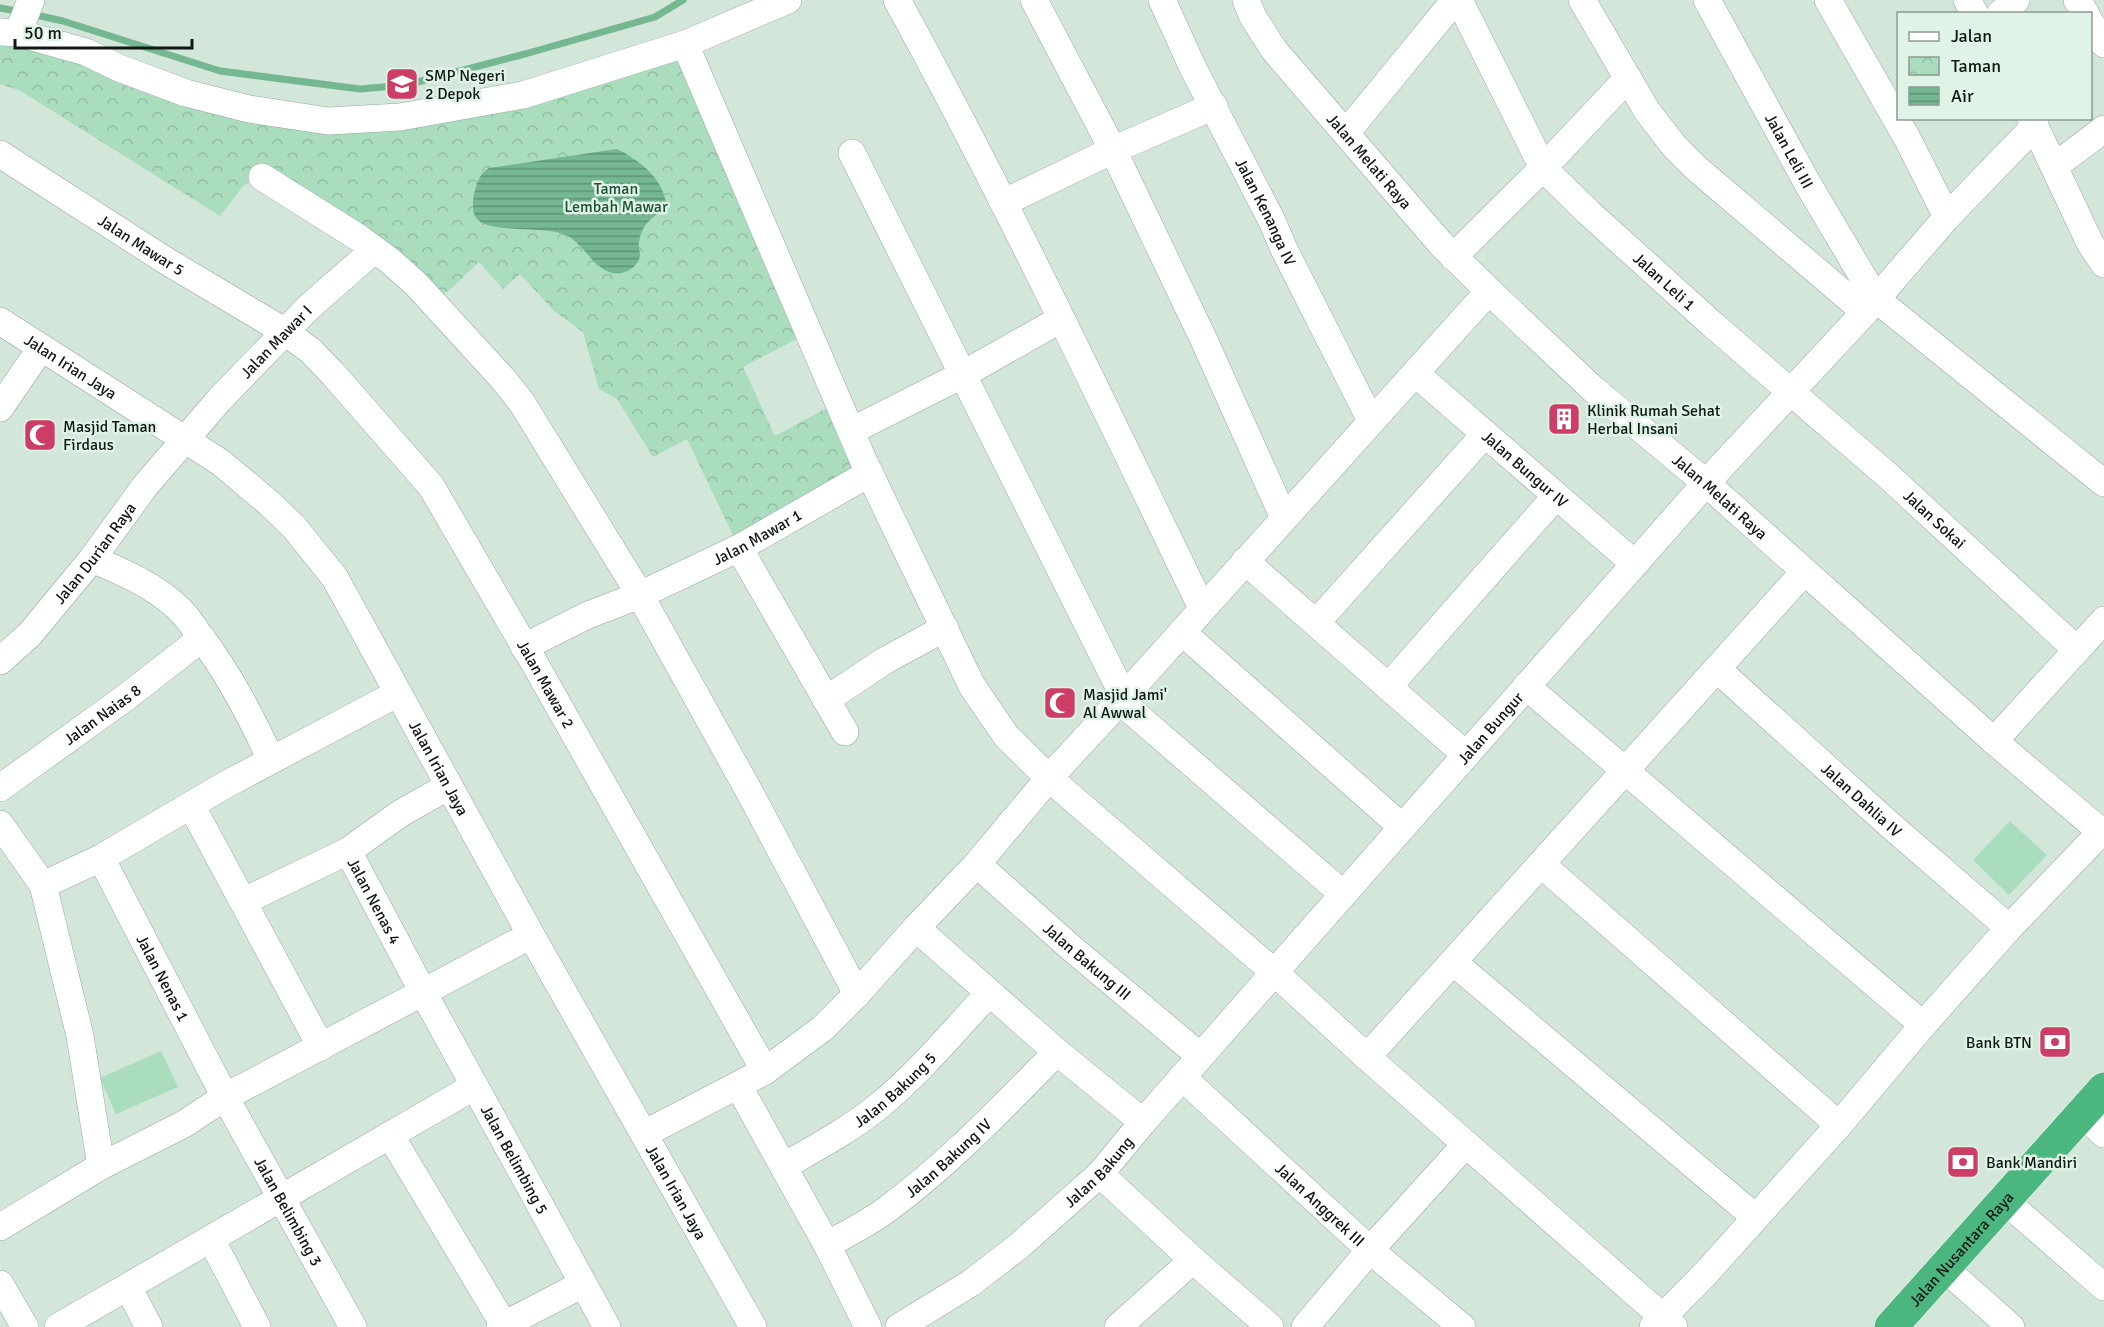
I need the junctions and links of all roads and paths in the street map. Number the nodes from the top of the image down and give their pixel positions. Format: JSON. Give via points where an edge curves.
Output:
{"nodes":[{"id":1,"x":32,"y":0,"type":"edge"},
{"id":2,"x":788,"y":0,"type":"edge"},
{"id":3,"x":897,"y":0,"type":"edge"},
{"id":4,"x":1034,"y":0,"type":"edge"},
{"id":5,"x":1162,"y":0,"type":"edge"},
{"id":6,"x":1245,"y":0,"type":"edge"},
{"id":7,"x":1457,"y":0,"type":"edge"},
{"id":8,"x":1582,"y":0,"type":"edge"},
{"id":9,"x":1707,"y":0,"type":"edge"},
{"id":10,"x":1828,"y":0,"type":"edge"},
{"id":11,"x":2016,"y":0,"type":"edge"},
{"id":12,"x":2002,"y":12,"type":"edge"},
{"id":13,"x":2092,"y":24,"type":"edge"},
{"id":14,"x":9,"y":32,"type":"edge"},
{"id":15,"x":685,"y":44,"type":"junction"},
{"id":16,"x":2104,"y":44,"type":"edge"},
{"id":17,"x":1628,"y":78,"type":"junction"},
{"id":18,"x":1214,"y":106,"type":"junction"},
{"id":19,"x":2033,"y":122,"type":"edge"},
{"id":20,"x":2104,"y":129,"type":"edge"},
{"id":21,"x":1346,"y":133,"type":"junction"},
{"id":22,"x":1113,"y":150,"type":"junction"},
{"id":23,"x":852,"y":153,"type":"dead end"},
{"id":24,"x":0,"y":154,"type":"edge"},
{"id":25,"x":2055,"y":166,"type":"junction"},
{"id":26,"x":1543,"y":168,"type":"junction"},
{"id":27,"x":262,"y":177,"type":"dead end"},
{"id":28,"x":1004,"y":203,"type":"junction"},
{"id":29,"x":1947,"y":217,"type":"junction"},
{"id":30,"x":374,"y":250,"type":"junction"},
{"id":31,"x":1453,"y":257,"type":"junction"},
{"id":32,"x":2104,"y":264,"type":"edge"},
{"id":33,"x":1488,"y":291,"type":"junction"},
{"id":34,"x":1870,"y":306,"type":"junction"},
{"id":35,"x":1061,"y":320,"type":"junction"},
{"id":36,"x":0,"y":321,"type":"edge"},
{"id":37,"x":284,"y":331,"type":"junction"},
{"id":38,"x":41,"y":348,"type":"junction"},
{"id":39,"x":1415,"y":373,"type":"junction"},
{"id":40,"x":962,"y":375,"type":"junction"},
{"id":41,"x":1790,"y":392,"type":"junction"},
{"id":42,"x":0,"y":408,"type":"edge"},
{"id":43,"x":1371,"y":421,"type":"junction"},
{"id":44,"x":850,"y":431,"type":"junction"},
{"id":45,"x":1485,"y":434,"type":"junction"},
{"id":46,"x":185,"y":440,"type":"junction"},
{"id":47,"x":870,"y":473,"type":"junction"},
{"id":48,"x":1706,"y":483,"type":"junction"},
{"id":49,"x":2104,"y":483,"type":"edge"},
{"id":50,"x":1556,"y":496,"type":"junction"},
{"id":51,"x":1284,"y":518,"type":"junction"},
{"id":52,"x":739,"y":548,"type":"junction"},
{"id":53,"x":92,"y":559,"type":"junction"},
{"id":54,"x":1245,"y":561,"type":"junction"},
{"id":55,"x":1635,"y":564,"type":"junction"},
{"id":56,"x":1804,"y":572,"type":"junction"},
{"id":57,"x":640,"y":595,"type":"junction"},
{"id":58,"x":1202,"y":608,"type":"junction"},
{"id":59,"x":2104,"y":621,"type":"edge"},
{"id":60,"x":1316,"y":623,"type":"junction"},
{"id":61,"x":945,"y":628,"type":"junction"},
{"id":62,"x":1182,"y":632,"type":"junction"},
{"id":63,"x":202,"y":638,"type":"junction"},
{"id":64,"x":524,"y":647,"type":"junction"},
{"id":65,"x":2077,"y":650,"type":"junction"},
{"id":66,"x":0,"y":661,"type":"edge"},
{"id":67,"x":1717,"y":669,"type":"junction"},
{"id":68,"x":1526,"y":686,"type":"junction"},
{"id":69,"x":1388,"y":687,"type":"junction"},
{"id":70,"x":398,"y":693,"type":"junction"},
{"id":71,"x":1122,"y":699,"type":"junction"},
{"id":72,"x":826,"y":700,"type":"junction"},
{"id":73,"x":845,"y":732,"type":"dead end"},
{"id":74,"x":1994,"y":741,"type":"junction"},
{"id":75,"x":1466,"y":755,"type":"junction"},
{"id":76,"x":272,"y":760,"type":"junction"},
{"id":77,"x":1625,"y":771,"type":"junction"},
{"id":78,"x":1049,"y":778,"type":"junction"},
{"id":79,"x":449,"y":786,"type":"junction"},
{"id":80,"x":0,"y":788,"type":"edge"},
{"id":81,"x":191,"y":804,"type":"junction"},
{"id":82,"x":0,"y":824,"type":"edge"},
{"id":83,"x":1402,"y":827,"type":"junction"},
{"id":84,"x":2103,"y":831,"type":"edge"},
{"id":85,"x":348,"y":851,"type":"junction"},
{"id":86,"x":101,"y":858,"type":"junction"},
{"id":87,"x":977,"y":864,"type":"junction"},
{"id":88,"x":1541,"y":864,"type":"junction"},
{"id":89,"x":43,"y":885,"type":"junction"},
{"id":90,"x":1343,"y":894,"type":"junction"},
{"id":91,"x":243,"y":901,"type":"junction"},
{"id":92,"x":916,"y":928,"type":"junction"},
{"id":93,"x":2009,"y":928,"type":"junction"},
{"id":94,"x":531,"y":935,"type":"junction"},
{"id":95,"x":1453,"y":962,"type":"junction"},
{"id":96,"x":1269,"y":977,"type":"junction"},
{"id":97,"x":423,"y":992,"type":"junction"},
{"id":98,"x":988,"y":993,"type":"junction"},
{"id":99,"x":857,"y":994,"type":"junction"},
{"id":100,"x":1923,"y":1025,"type":"junction"},
{"id":101,"x":321,"y":1047,"type":"junction"},
{"id":102,"x":1057,"y":1052,"type":"junction"},
{"id":103,"x":1200,"y":1056,"type":"junction"},
{"id":104,"x":1367,"y":1057,"type":"junction"},
{"id":105,"x":765,"y":1071,"type":"junction"},
{"id":106,"x":1182,"y":1077,"type":"junction"},
{"id":107,"x":738,"y":1085,"type":"junction"},
{"id":108,"x":476,"y":1086,"type":"junction"},
{"id":109,"x":2104,"y":1089,"type":"edge"},
{"id":110,"x":225,"y":1097,"type":"junction"},
{"id":111,"x":1143,"y":1122,"type":"junction"},
{"id":112,"x":2093,"y":1124,"type":"edge"},
{"id":113,"x":1839,"y":1125,"type":"junction"},
{"id":114,"x":644,"y":1134,"type":"junction"},
{"id":115,"x":390,"y":1135,"type":"junction"},
{"id":116,"x":1466,"y":1144,"type":"junction"},
{"id":117,"x":101,"y":1166,"type":"junction"},
{"id":118,"x":784,"y":1166,"type":"junction"},
{"id":119,"x":1100,"y":1174,"type":"junction"},
{"id":120,"x":282,"y":1198,"type":"junction"},
{"id":121,"x":2004,"y":1200,"type":"junction"},
{"id":122,"x":1755,"y":1217,"type":"junction"},
{"id":123,"x":0,"y":1227,"type":"edge"},
{"id":124,"x":211,"y":1239,"type":"junction"},
{"id":125,"x":827,"y":1245,"type":"junction"},
{"id":126,"x":1370,"y":1250,"type":"junction"},
{"id":127,"x":1193,"y":1260,"type":"junction"},
{"id":128,"x":1943,"y":1267,"type":"junction"},
{"id":129,"x":0,"y":1284,"type":"edge"},
{"id":130,"x":584,"y":1284,"type":"junction"},
{"id":131,"x":128,"y":1287,"type":"junction"},
{"id":132,"x":2104,"y":1287,"type":"edge"},
{"id":133,"x":1663,"y":1324,"type":"edge"},
{"id":134,"x":502,"y":1326,"type":"edge"},
{"id":135,"x":25,"y":1327,"type":"edge"},
{"id":136,"x":58,"y":1327,"type":"edge"},
{"id":137,"x":149,"y":1327,"type":"edge"},
{"id":138,"x":257,"y":1327,"type":"edge"},
{"id":139,"x":353,"y":1327,"type":"edge"},
{"id":140,"x":607,"y":1327,"type":"edge"},
{"id":141,"x":753,"y":1327,"type":"edge"},
{"id":142,"x":868,"y":1327,"type":"edge"},
{"id":143,"x":899,"y":1327,"type":"edge"},
{"id":144,"x":1118,"y":1327,"type":"edge"},
{"id":145,"x":1270,"y":1327,"type":"edge"},
{"id":146,"x":1305,"y":1327,"type":"edge"},
{"id":147,"x":1462,"y":1327,"type":"edge"},
{"id":148,"x":1891,"y":1327,"type":"edge"},
{"id":149,"x":2011,"y":1327,"type":"edge"}],
"edges":[{"from":1,"to":14,"type":"street"},
{"from":2,"to":15,"type":"street"},
{"from":3,"to":28,"type":"street"},
{"from":4,"to":22,"type":"street"},
{"from":5,"to":18,"type":"street","name":"Jalan Kenanga IV"},
{"from":6,"to":21,"type":"street","name":"Jalan Melati Raya","via":[[1274,50]]},
{"from":7,"to":21,"type":"street"},
{"from":7,"to":26,"type":"street"},
{"from":8,"to":17,"type":"street"},
{"from":9,"to":34,"type":"street","name":"Jalan Leli III"},
{"from":10,"to":29,"type":"street"},
{"from":11,"to":12,"type":"street"},
{"from":13,"to":16,"type":"street"},
{"from":14,"to":15,"type":"street","via":[[86,52],[186,93],[249,109],[328,121],[400,117],[523,95]]},
{"from":15,"to":44,"type":"street"},
{"from":17,"to":26,"type":"street"},
{"from":17,"to":34,"type":"street","via":[[1647,111],[1696,168]]},
{"from":18,"to":22,"type":"street"},
{"from":18,"to":43,"type":"street","name":"Jalan Kenanga IV"},
{"from":19,"to":25,"type":"street"},
{"from":19,"to":29,"type":"street","name":"Jalan Bungur"},
{"from":20,"to":25,"type":"street"},
{"from":21,"to":31,"type":"street","name":"Jalan Melati Raya"},
{"from":22,"to":28,"type":"street"},
{"from":22,"to":51,"type":"street"},
{"from":23,"to":40,"type":"street"},
{"from":24,"to":37,"type":"street","name":"Jalan Mawar 5"},
{"from":25,"to":32,"type":"street","via":[[2090,243]]},
{"from":26,"to":31,"type":"street"},
{"from":26,"to":41,"type":"street","name":"Jalan Leli 1"},
{"from":27,"to":30,"type":"street"},
{"from":28,"to":35,"type":"street"},
{"from":29,"to":34,"type":"street","name":"Jalan Bungur"},
{"from":30,"to":37,"type":"street","name":"Jalan Mawar I"},
{"from":30,"to":57,"type":"street","via":[[416,284],[522,403]]},
{"from":31,"to":33,"type":"street","name":"Jalan Melati Raya"},
{"from":33,"to":39,"type":"street"},
{"from":33,"to":48,"type":"street","name":"Jalan Melati Raya","via":[[1593,389]]},
{"from":34,"to":41,"type":"street","name":"Jalan Bungur"},
{"from":34,"to":49,"type":"street"},
{"from":35,"to":40,"type":"street"},
{"from":35,"to":58,"type":"street"},
{"from":36,"to":38,"type":"street","name":"Jalan Irian Jaya"},
{"from":37,"to":46,"type":"street","name":"Jalan Mawar I"},
{"from":37,"to":64,"type":"street","name":"Jalan Mawar 2","via":[[334,375],[431,486]]},
{"from":38,"to":42,"type":"street"},
{"from":38,"to":46,"type":"street","name":"Jalan Irian Jaya"},
{"from":39,"to":43,"type":"street"},
{"from":39,"to":45,"type":"street","name":"Jalan Bungur IV"},
{"from":40,"to":44,"type":"street"},
{"from":40,"to":71,"type":"street"},
{"from":41,"to":48,"type":"street","name":"Jalan Bungur"},
{"from":41,"to":65,"type":"street","name":"Jalan Sokai","via":[[1886,474]]},
{"from":43,"to":51,"type":"street"},
{"from":44,"to":47,"type":"street"},
{"from":45,"to":50,"type":"street","name":"Jalan Bungur IV"},
{"from":45,"to":60,"type":"street"},
{"from":46,"to":53,"type":"street","name":"Jalan Durian Raya","via":[[145,486]]},
{"from":46,"to":70,"type":"street","name":"Jalan Irian Jaya","via":[[220,462],[294,527],[334,578]]},
{"from":47,"to":52,"type":"street","name":"Jalan Mawar 1"},
{"from":47,"to":61,"type":"street"},
{"from":48,"to":55,"type":"street","name":"Jalan Bungur"},
{"from":48,"to":56,"type":"street","name":"Jalan Melati Raya"},
{"from":50,"to":55,"type":"street","name":"Jalan Bungur IV"},
{"from":50,"to":69,"type":"street"},
{"from":51,"to":54,"type":"street"},
{"from":52,"to":57,"type":"street","name":"Jalan Mawar 1"},
{"from":52,"to":72,"type":"street"},
{"from":53,"to":63,"type":"street","via":[[152,588],[180,610]]},
{"from":53,"to":66,"type":"street","name":"Jalan Durian Raya","via":[[30,634]]},
{"from":54,"to":58,"type":"street"},
{"from":54,"to":60,"type":"street"},
{"from":55,"to":68,"type":"street","name":"Jalan Bungur"},
{"from":56,"to":67,"type":"street"},
{"from":56,"to":74,"type":"street","name":"Jalan Melati Raya"},
{"from":57,"to":64,"type":"street","name":"Jalan Mawar 1","via":[[588,615]]},
{"from":57,"to":99,"type":"street"},
{"from":58,"to":62,"type":"street"},
{"from":59,"to":65,"type":"street"},
{"from":60,"to":69,"type":"street"},
{"from":61,"to":72,"type":"street","via":[[884,661]]},
{"from":61,"to":78,"type":"street","via":[[989,714]]},
{"from":62,"to":71,"type":"street"},
{"from":62,"to":83,"type":"street"},
{"from":63,"to":76,"type":"street"},
{"from":63,"to":80,"type":"street","name":"Jalan Naias 8"},
{"from":64,"to":105,"type":"street","name":"Jalan Mawar 2"},
{"from":65,"to":74,"type":"street"},
{"from":67,"to":77,"type":"street"},
{"from":67,"to":93,"type":"street","name":"Jalan Dahlia IV"},
{"from":68,"to":75,"type":"street","name":"Jalan Bungur"},
{"from":68,"to":77,"type":"street"},
{"from":69,"to":75,"type":"street"},
{"from":70,"to":76,"type":"street"},
{"from":70,"to":79,"type":"street","name":"Jalan Irian Jaya"},
{"from":71,"to":78,"type":"street"},
{"from":71,"to":90,"type":"street"},
{"from":72,"to":73,"type":"street"},
{"from":74,"to":84,"type":"street","name":"Jalan Melati Raya"},
{"from":75,"to":83,"type":"street","name":"Jalan Bungur"},
{"from":76,"to":81,"type":"street"},
{"from":77,"to":88,"type":"street"},
{"from":77,"to":100,"type":"street"},
{"from":78,"to":87,"type":"street"},
{"from":78,"to":96,"type":"street"},
{"from":79,"to":85,"type":"street"},
{"from":79,"to":94,"type":"street","name":"Jalan Irian Jaya"},
{"from":81,"to":86,"type":"street"},
{"from":81,"to":91,"type":"street"},
{"from":82,"to":89,"type":"street"},
{"from":83,"to":90,"type":"street","name":"Jalan Bungur"},
{"from":84,"to":93,"type":"street"},
{"from":85,"to":91,"type":"street","name":"Jalan Nenas 4"},
{"from":85,"to":97,"type":"street","name":"Jalan Nenas 4"},
{"from":86,"to":89,"type":"street"},
{"from":86,"to":110,"type":"street","name":"Jalan Nenas 1"},
{"from":87,"to":92,"type":"street"},
{"from":87,"to":103,"type":"street","name":"Jalan Bakung III"},
{"from":88,"to":95,"type":"street"},
{"from":88,"to":113,"type":"street"},
{"from":89,"to":117,"type":"street","via":[[80,1036]]},
{"from":90,"to":96,"type":"street","name":"Jalan Bungur"},
{"from":91,"to":101,"type":"street"},
{"from":92,"to":98,"type":"street"},
{"from":92,"to":99,"type":"street"},
{"from":93,"to":100,"type":"street"},
{"from":94,"to":97,"type":"street"},
{"from":94,"to":114,"type":"street","name":"Jalan Irian Jaya"},
{"from":95,"to":104,"type":"street"},
{"from":95,"to":122,"type":"street"},
{"from":96,"to":103,"type":"street","name":"Jalan Bakung"},
{"from":96,"to":104,"type":"street"},
{"from":97,"to":101,"type":"street"},
{"from":97,"to":108,"type":"street","name":"Jalan Belimbing 5"},
{"from":98,"to":102,"type":"street"},
{"from":98,"to":118,"type":"street","name":"Jalan Bakung 5","via":[[880,1104],[847,1129]]},
{"from":99,"to":105,"type":"street","via":[[823,1028]]},
{"from":100,"to":113,"type":"street"},
{"from":101,"to":110,"type":"street"},
{"from":102,"to":111,"type":"street"},
{"from":102,"to":125,"type":"street","name":"Jalan Bakung IV","via":[[921,1183],[889,1209]]},
{"from":103,"to":106,"type":"street","name":"Jalan Bakung"},
{"from":104,"to":116,"type":"street"},
{"from":105,"to":107,"type":"street"},
{"from":106,"to":111,"type":"street","name":"Jalan Bakung"},
{"from":106,"to":126,"type":"street","name":"Jalan Anggrek III"},
{"from":107,"to":114,"type":"street"},
{"from":107,"to":118,"type":"street"},
{"from":108,"to":115,"type":"street"},
{"from":108,"to":130,"type":"street","name":"Jalan Belimbing 5"},
{"from":109,"to":112,"type":"highway","name":"Jalan Nusantara Raya"},
{"from":110,"to":117,"type":"street","via":[[184,1124]]},
{"from":110,"to":120,"type":"street","name":"Jalan Belimbing 3"},
{"from":111,"to":119,"type":"street","name":"Jalan Bakung"},
{"from":112,"to":121,"type":"highway","name":"Jalan Nusantara Raya"},
{"from":113,"to":122,"type":"street"},
{"from":114,"to":141,"type":"street","name":"Jalan Irian Jaya"},
{"from":115,"to":120,"type":"street"},
{"from":115,"to":134,"type":"street"},
{"from":116,"to":126,"type":"street"},
{"from":116,"to":133,"type":"street"},
{"from":117,"to":123,"type":"street"},
{"from":118,"to":125,"type":"street"},
{"from":119,"to":127,"type":"street"},
{"from":119,"to":143,"type":"street","name":"Jalan Bakung","via":[[971,1283]]},
{"from":120,"to":124,"type":"street"},
{"from":120,"to":139,"type":"street","name":"Jalan Belimbing 3"},
{"from":121,"to":128,"type":"highway","name":"Jalan Nusantara Raya"},
{"from":121,"to":132,"type":"street"},
{"from":122,"to":133,"type":"street"},
{"from":124,"to":131,"type":"street"},
{"from":124,"to":138,"type":"street"},
{"from":125,"to":142,"type":"street"},
{"from":126,"to":146,"type":"street"},
{"from":126,"to":147,"type":"street","name":"Jalan Anggrek III"},
{"from":127,"to":144,"type":"street"},
{"from":127,"to":145,"type":"street"},
{"from":128,"to":148,"type":"highway","name":"Jalan Nusantara Raya"},
{"from":128,"to":149,"type":"street"},
{"from":129,"to":135,"type":"street"},
{"from":130,"to":134,"type":"street"},
{"from":130,"to":140,"type":"street","name":"Jalan Belimbing 5"},
{"from":131,"to":136,"type":"street"},
{"from":131,"to":137,"type":"street"}]}
